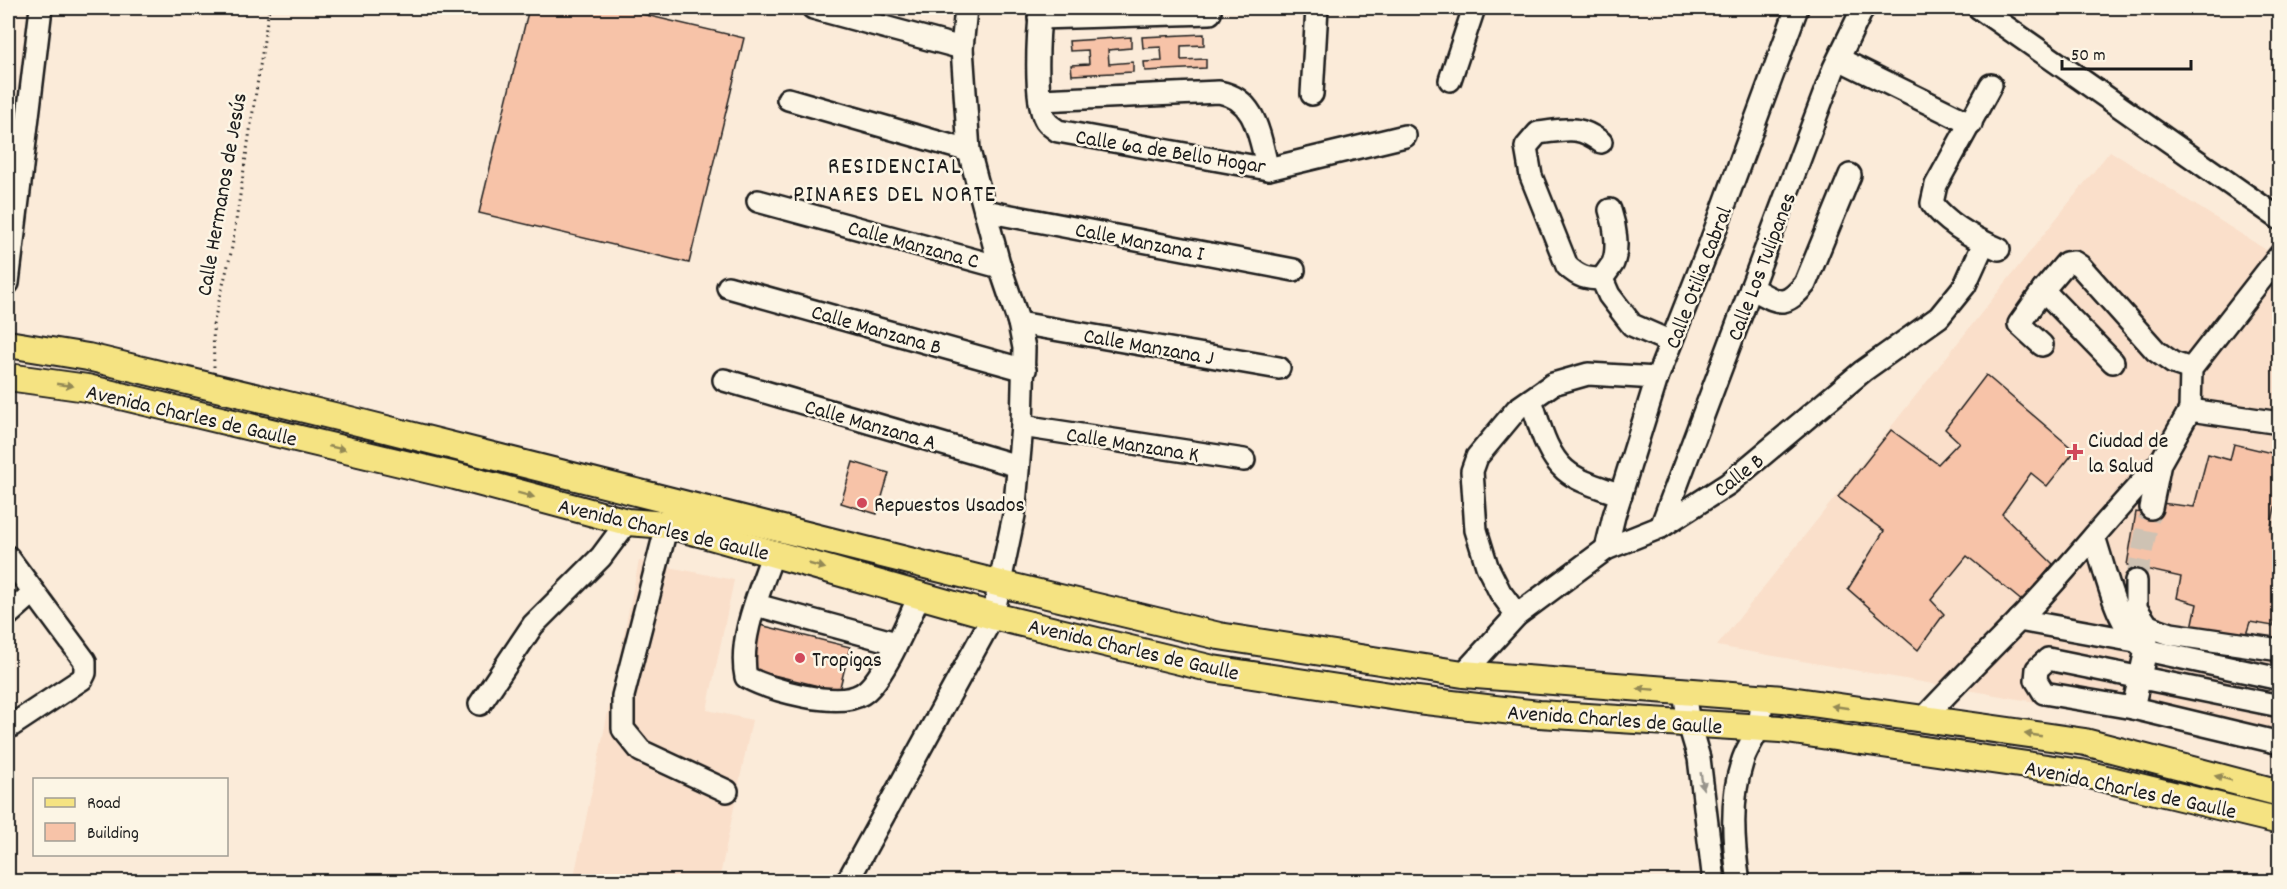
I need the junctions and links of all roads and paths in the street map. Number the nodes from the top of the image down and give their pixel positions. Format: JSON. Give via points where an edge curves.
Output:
{"nodes":[{"id":1,"x":41,"y":8,"type":"edge"},
{"id":2,"x":269,"y":8,"type":"edge"},
{"id":3,"x":813,"y":8,"type":"edge"},
{"id":4,"x":966,"y":8,"type":"edge"},
{"id":5,"x":1317,"y":8,"type":"edge"},
{"id":6,"x":1474,"y":8,"type":"edge"},
{"id":7,"x":1797,"y":8,"type":"edge"},
{"id":8,"x":1863,"y":8,"type":"edge"},
{"id":9,"x":1978,"y":8,"type":"edge"},
{"id":10,"x":1040,"y":13,"type":"edge"},
{"id":11,"x":1210,"y":13,"type":"dead end"},
{"id":12,"x":962,"y":48,"type":"junction"},
{"id":13,"x":1839,"y":58,"type":"junction"},
{"id":14,"x":1450,"y":81,"type":"dead end"},
{"id":15,"x":1991,"y":85,"type":"dead end"},
{"id":16,"x":1312,"y":94,"type":"dead end"},
{"id":17,"x":788,"y":99,"type":"dead end"},
{"id":18,"x":1040,"y":100,"type":"junction"},
{"id":19,"x":1971,"y":124,"type":"junction"},
{"id":20,"x":1405,"y":136,"type":"dead end"},
{"id":21,"x":1600,"y":142,"type":"dead end"},
{"id":22,"x":969,"y":151,"type":"junction"},
{"id":23,"x":1268,"y":169,"type":"junction"},
{"id":24,"x":1850,"y":175,"type":"dead end"},
{"id":25,"x":758,"y":201,"type":"dead end"},
{"id":26,"x":1610,"y":210,"type":"dead end"},
{"id":27,"x":985,"y":211,"type":"junction"},
{"id":28,"x":2280,"y":219,"type":"edge"},
{"id":29,"x":2280,"y":255,"type":"edge"},
{"id":30,"x":1000,"y":267,"type":"junction"},
{"id":31,"x":1294,"y":270,"type":"dead end"},
{"id":32,"x":1602,"y":279,"type":"junction"},
{"id":33,"x":8,"y":284,"type":"edge"},
{"id":34,"x":728,"y":287,"type":"dead end"},
{"id":35,"x":1751,"y":288,"type":"junction"},
{"id":36,"x":2043,"y":290,"type":"junction"},
{"id":37,"x":1018,"y":323,"type":"junction"},
{"id":38,"x":1671,"y":342,"type":"junction"},
{"id":39,"x":8,"y":344,"type":"edge"},
{"id":40,"x":2042,"y":345,"type":"dead end"},
{"id":41,"x":2113,"y":362,"type":"dead end"},
{"id":42,"x":1279,"y":368,"type":"dead end"},
{"id":43,"x":2191,"y":369,"type":"junction"},
{"id":44,"x":1025,"y":370,"type":"junction"},
{"id":45,"x":8,"y":377,"type":"edge"},
{"id":46,"x":1657,"y":378,"type":"junction"},
{"id":47,"x":724,"y":380,"type":"dead end"},
{"id":48,"x":212,"y":387,"type":"junction"},
{"id":49,"x":1531,"y":400,"type":"junction"},
{"id":50,"x":2190,"y":410,"type":"junction"},
{"id":51,"x":2280,"y":423,"type":"edge"},
{"id":52,"x":1022,"y":426,"type":"junction"},
{"id":53,"x":1244,"y":460,"type":"dead end"},
{"id":54,"x":2160,"y":463,"type":"junction"},
{"id":55,"x":1018,"y":466,"type":"junction"},
{"id":56,"x":1621,"y":495,"type":"junction"},
{"id":57,"x":2151,"y":508,"type":"tunnel mouth"},
{"id":58,"x":627,"y":522,"type":"junction"},
{"id":59,"x":667,"y":525,"type":"junction"},
{"id":60,"x":1661,"y":527,"type":"junction"},
{"id":61,"x":2094,"y":537,"type":"junction"},
{"id":62,"x":1606,"y":549,"type":"junction"},
{"id":63,"x":772,"y":553,"type":"junction"},
{"id":64,"x":8,"y":557,"type":"edge"},
{"id":65,"x":2136,"y":581,"type":"tunnel mouth"},
{"id":66,"x":1001,"y":584,"type":"junction"},
{"id":67,"x":34,"y":592,"type":"junction"},
{"id":68,"x":920,"y":595,"type":"junction"},
{"id":69,"x":756,"y":605,"type":"junction"},
{"id":70,"x":8,"y":615,"type":"edge"},
{"id":71,"x":1517,"y":615,"type":"junction"},
{"id":72,"x":993,"y":616,"type":"junction"},
{"id":73,"x":2019,"y":620,"type":"junction"},
{"id":74,"x":1220,"y":636,"type":"junction"},
{"id":75,"x":2143,"y":639,"type":"junction"},
{"id":76,"x":896,"y":643,"type":"junction"},
{"id":77,"x":2258,"y":648,"type":"junction"},
{"id":78,"x":2280,"y":650,"type":"edge"},
{"id":79,"x":1213,"y":669,"type":"junction"},
{"id":80,"x":2251,"y":673,"type":"junction"},
{"id":81,"x":1463,"y":674,"type":"junction"},
{"id":82,"x":2140,"y":678,"type":"junction"},
{"id":83,"x":2280,"y":679,"type":"edge"},
{"id":84,"x":1684,"y":692,"type":"junction"},
{"id":85,"x":1762,"y":697,"type":"junction"},
{"id":86,"x":2246,"y":699,"type":"junction"},
{"id":87,"x":480,"y":704,"type":"dead end"},
{"id":88,"x":2280,"y":706,"type":"edge"},
{"id":89,"x":2133,"y":708,"type":"junction"},
{"id":90,"x":1923,"y":719,"type":"junction"},
{"id":91,"x":1689,"y":724,"type":"junction"},
{"id":92,"x":1759,"y":727,"type":"junction"},
{"id":93,"x":8,"y":728,"type":"edge"},
{"id":94,"x":2239,"y":732,"type":"junction"},
{"id":95,"x":2280,"y":743,"type":"edge"},
{"id":96,"x":727,"y":791,"type":"dead end"},
{"id":97,"x":2280,"y":793,"type":"edge"},
{"id":98,"x":2280,"y":821,"type":"edge"},
{"id":99,"x":847,"y":882,"type":"edge"},
{"id":100,"x":1714,"y":882,"type":"edge"},
{"id":101,"x":1739,"y":882,"type":"edge"}],
"edges":[{"from":1,"to":33,"type":"street"},
{"from":2,"to":48,"type":"path","name":"Calle Hermanos de Jesús","via":[[231,253],[213,325]]},
{"from":3,"to":12,"type":"street"},
{"from":4,"to":12,"type":"street"},
{"from":5,"to":16,"type":"street"},
{"from":6,"to":14,"type":"street"},
{"from":7,"to":38,"type":"street","name":"Calle Otilia Cabral"},
{"from":8,"to":13,"type":"street","name":"Calle Los Tulipanes"},
{"from":9,"to":28,"type":"street"},
{"from":10,"to":11,"type":"street"},
{"from":10,"to":18,"type":"street"},
{"from":12,"to":22,"type":"street"},
{"from":13,"to":19,"type":"street"},
{"from":13,"to":35,"type":"street","name":"Calle Los Tulipanes"},
{"from":15,"to":19,"type":"street"},
{"from":17,"to":22,"type":"street"},
{"from":18,"to":23,"type":"street","name":"Calle 6a de Bello Hogar","via":[[1045,121],[1058,131]]},
{"from":18,"to":23,"type":"street","via":[[1219,92],[1232,95],[1252,115]]},
{"from":19,"to":60,"type":"street","name":"Calle B","via":[[1936,185],[1932,203],[1941,216],[1991,246],[1965,285],[1939,317],[1863,371],[1728,484]]},
{"from":20,"to":23,"type":"street","name":"Calle 6a de Bello Hogar"},
{"from":21,"to":32,"type":"street","via":[[1587,131],[1565,130],[1538,133],[1526,147],[1531,176],[1567,266],[1586,279]]},
{"from":22,"to":27,"type":"street"},
{"from":24,"to":35,"type":"street","via":[[1805,284],[1793,298],[1778,302]]},
{"from":25,"to":30,"type":"street","name":"Calle Manzana C"},
{"from":26,"to":32,"type":"street","via":[[1615,251]]},
{"from":27,"to":30,"type":"street"},
{"from":27,"to":31,"type":"street","name":"Calle Manzana I"},
{"from":29,"to":43,"type":"street"},
{"from":30,"to":37,"type":"street"},
{"from":32,"to":38,"type":"street","via":[[1632,325]]},
{"from":34,"to":44,"type":"street","name":"Calle Manzana B"},
{"from":35,"to":60,"type":"street","name":"Calle Los Tulipanes"},
{"from":36,"to":40,"type":"street","via":[[2019,324]]},
{"from":36,"to":41,"type":"street"},
{"from":36,"to":43,"type":"street","via":[[2067,263],[2074,262],[2156,351]]},
{"from":37,"to":42,"type":"street","name":"Calle Manzana J"},
{"from":37,"to":44,"type":"street"},
{"from":38,"to":46,"type":"street","name":"Calle Otilia Cabral"},
{"from":39,"to":48,"type":"main road","name":"Avenida Charles de Gaulle","via":[[88,357]]},
{"from":43,"to":50,"type":"street"},
{"from":44,"to":52,"type":"street"},
{"from":45,"to":58,"type":"main road","name":"Avenida Charles de Gaulle","one_way":true,"via":[[87,388],[455,476]]},
{"from":46,"to":49,"type":"street","via":[[1588,374],[1553,384]]},
{"from":46,"to":56,"type":"street","name":"Calle Otilia Cabral"},
{"from":47,"to":55,"type":"street","name":"Calle Manzana A"},
{"from":48,"to":66,"type":"main road","name":"Avenida Charles de Gaulle"},
{"from":49,"to":56,"type":"street","via":[[1554,457],[1566,470]]},
{"from":49,"to":71,"type":"street","via":[[1517,409],[1486,446],[1472,471],[1476,530],[1500,592]]},
{"from":50,"to":51,"type":"street"},
{"from":50,"to":54,"type":"street"},
{"from":52,"to":53,"type":"street","name":"Calle Manzana K"},
{"from":52,"to":55,"type":"street"},
{"from":54,"to":57,"type":"street"},
{"from":54,"to":61,"type":"street"},
{"from":55,"to":66,"type":"street","via":[[1014,515]]},
{"from":56,"to":62,"type":"street","name":"Calle Otilia Cabral"},
{"from":58,"to":59,"type":"main road","name":"Avenida Charles de Gaulle"},
{"from":58,"to":87,"type":"street","via":[[601,557],[533,625]]},
{"from":59,"to":63,"type":"main road","name":"Avenida Charles de Gaulle"},
{"from":59,"to":96,"type":"street","via":[[623,696],[623,729],[641,751]]},
{"from":60,"to":62,"type":"street","name":"Calle B"},
{"from":61,"to":73,"type":"street"},
{"from":61,"to":75,"type":"street","via":[[2112,593]]},
{"from":62,"to":71,"type":"street","name":"Calle B"},
{"from":63,"to":68,"type":"main road","name":"Avenida Charles de Gaulle","one_way":true},
{"from":63,"to":69,"type":"street"},
{"from":64,"to":67,"type":"street"},
{"from":65,"to":75,"type":"street","via":[[2136,608]]},
{"from":66,"to":72,"type":"street"},
{"from":66,"to":74,"type":"main road","name":"Avenida Charles de Gaulle"},
{"from":67,"to":70,"type":"street"},
{"from":67,"to":93,"type":"street","via":[[85,661],[85,673],[68,690]]},
{"from":68,"to":72,"type":"main road","name":"Avenida Charles de Gaulle"},
{"from":68,"to":76,"type":"street"},
{"from":69,"to":76,"type":"street"},
{"from":69,"to":76,"type":"street","via":[[745,641],[746,678],[805,697],[849,699],[863,694],[882,672]]},
{"from":71,"to":81,"type":"street","name":"Calle B"},
{"from":72,"to":79,"type":"main road","name":"Avenida Charles de Gaulle"},
{"from":72,"to":99,"type":"street"},
{"from":73,"to":75,"type":"street"},
{"from":73,"to":90,"type":"street"},
{"from":74,"to":79,"type":"main road"},
{"from":74,"to":81,"type":"main road","name":"Avenida Charles de Gaulle"},
{"from":75,"to":77,"type":"street","via":[[2171,634]]},
{"from":75,"to":80,"type":"street"},
{"from":75,"to":82,"type":"street"},
{"from":77,"to":78,"type":"street"},
{"from":77,"to":80,"type":"street"},
{"from":79,"to":91,"type":"main road","name":"Avenida Charles de Gaulle","via":[[1417,700],[1539,714]]},
{"from":80,"to":83,"type":"street"},
{"from":80,"to":86,"type":"street"},
{"from":84,"to":81,"type":"main road","name":"Avenida Charles de Gaulle","one_way":true},
{"from":82,"to":86,"type":"street"},
{"from":82,"to":89,"type":"street"},
{"from":82,"to":89,"type":"street","via":[[2048,659],[2037,669],[2036,680],[2044,693]]},
{"from":84,"to":85,"type":"main road","name":"Avenida Charles de Gaulle"},
{"from":84,"to":91,"type":"street"},
{"from":90,"to":85,"type":"main road","name":"Avenida Charles de Gaulle","one_way":true},
{"from":85,"to":92,"type":"street"},
{"from":86,"to":88,"type":"street"},
{"from":86,"to":94,"type":"street"},
{"from":89,"to":94,"type":"street"},
{"from":97,"to":90,"type":"main road","name":"Avenida Charles de Gaulle","one_way":true,"via":[[2085,742]]},
{"from":91,"to":92,"type":"main road","name":"Avenida Charles de Gaulle"},
{"from":91,"to":100,"type":"street","one_way":true,"via":[[1699,758]]},
{"from":92,"to":98,"type":"main road","name":"Avenida Charles de Gaulle","via":[[2081,773]]},
{"from":92,"to":101,"type":"street","via":[[1742,761],[1737,787],[1734,814]]},
{"from":94,"to":95,"type":"street"}]}
